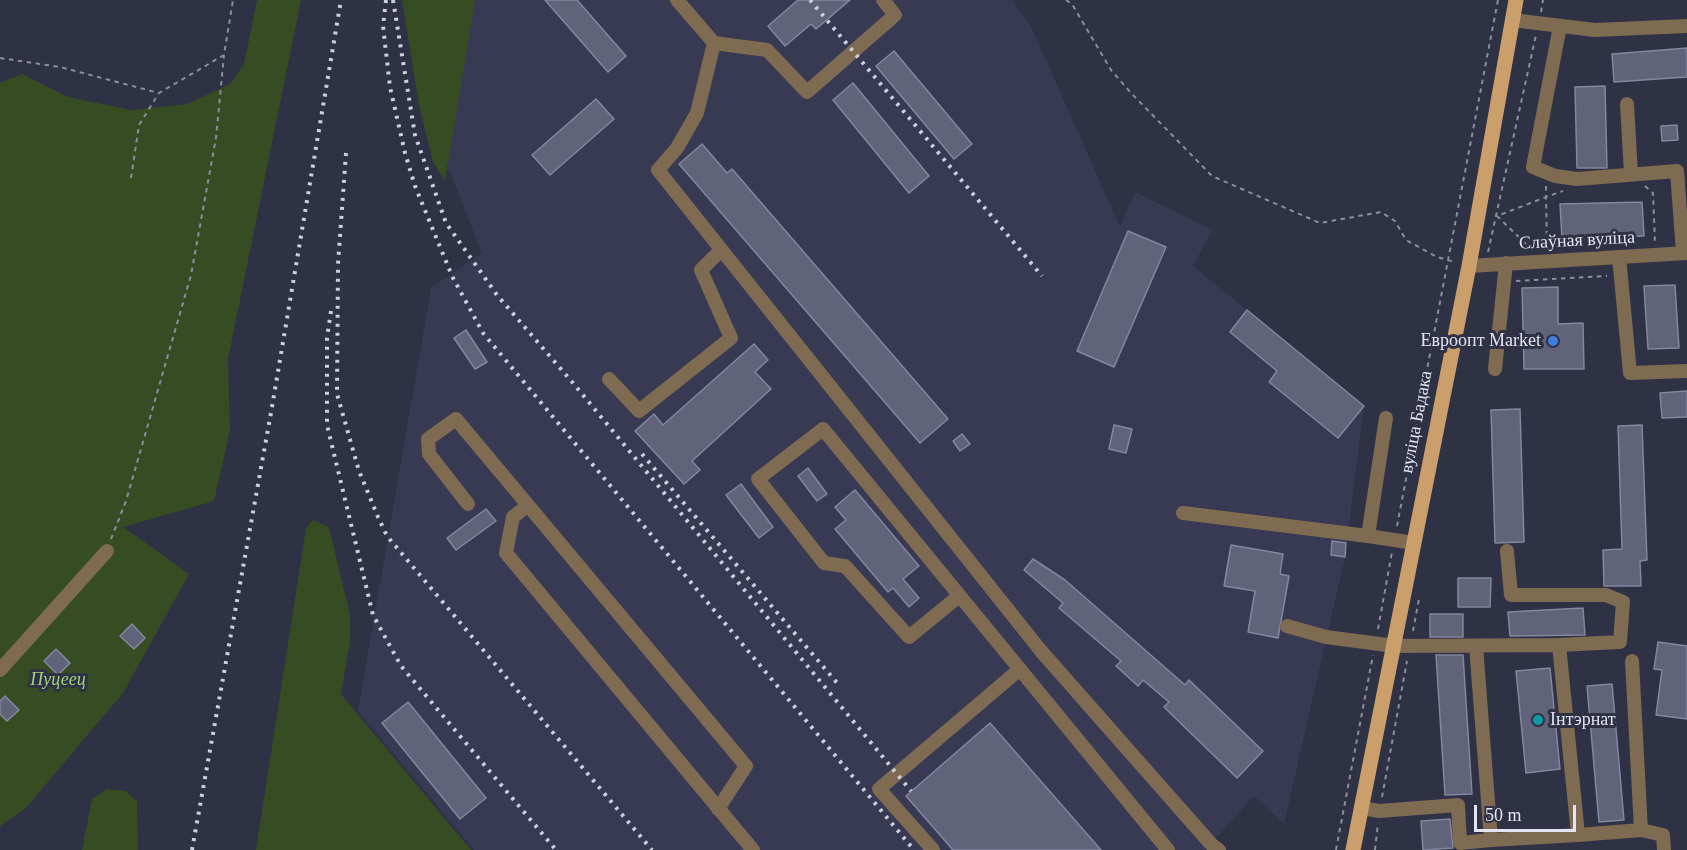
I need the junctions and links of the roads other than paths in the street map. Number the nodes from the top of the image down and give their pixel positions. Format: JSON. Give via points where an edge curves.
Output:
{"nodes":[{"id":1,"x":677,"y":0,"type":"edge"},
{"id":2,"x":883,"y":0,"type":"edge"},
{"id":3,"x":1516,"y":0,"type":"edge"},
{"id":4,"x":1512,"y":20,"type":"junction"},
{"id":5,"x":1560,"y":26,"type":"junction"},
{"id":6,"x":1687,"y":26,"type":"edge"},
{"id":7,"x":714,"y":43,"type":"junction"},
{"id":8,"x":1627,"y":104,"type":"dead end"},
{"id":9,"x":1631,"y":174,"type":"junction"},
{"id":10,"x":721,"y":250,"type":"junction"},
{"id":11,"x":1685,"y":253,"type":"edge"},
{"id":12,"x":1619,"y":257,"type":"junction"},
{"id":13,"x":1506,"y":263,"type":"junction"},
{"id":14,"x":1469,"y":266,"type":"junction"},
{"id":15,"x":1495,"y":369,"type":"dead end"},
{"id":16,"x":1687,"y":370,"type":"edge"},
{"id":17,"x":609,"y":379,"type":"dead end"},
{"id":18,"x":1386,"y":418,"type":"dead end"},
{"id":19,"x":468,"y":504,"type":"dead end"},
{"id":20,"x":527,"y":506,"type":"junction"},
{"id":21,"x":1183,"y":513,"type":"dead end"},
{"id":22,"x":1368,"y":536,"type":"junction"},
{"id":23,"x":1414,"y":543,"type":"junction"},
{"id":24,"x":107,"y":551,"type":"road end"},
{"id":25,"x":1507,"y":552,"type":"dead end"},
{"id":26,"x":959,"y":596,"type":"junction"},
{"id":27,"x":1287,"y":626,"type":"dead end"},
{"id":28,"x":1559,"y":645,"type":"junction"},
{"id":29,"x":1403,"y":646,"type":"junction"},
{"id":30,"x":1476,"y":646,"type":"junction"},
{"id":31,"x":1632,"y":661,"type":"dead end"},
{"id":32,"x":1020,"y":669,"type":"junction"},
{"id":33,"x":0,"y":670,"type":"edge"},
{"id":34,"x":1362,"y":808,"type":"junction"},
{"id":35,"x":717,"y":809,"type":"junction"},
{"id":36,"x":1641,"y":830,"type":"junction"},
{"id":37,"x":1578,"y":836,"type":"junction"},
{"id":38,"x":1491,"y":840,"type":"junction"},
{"id":39,"x":753,"y":850,"type":"edge"},
{"id":40,"x":933,"y":850,"type":"edge"},
{"id":41,"x":1167,"y":850,"type":"edge"},
{"id":42,"x":1219,"y":850,"type":"edge"},
{"id":43,"x":1353,"y":850,"type":"edge"},
{"id":44,"x":1664,"y":850,"type":"edge"}],
"edges":[{"from":1,"to":7,"type":"street"},
{"from":2,"to":7,"type":"street","via":[[896,15],[807,92],[766,50]]},
{"from":3,"to":4,"type":"main road","name":"вуліца Бадака"},
{"from":4,"to":5,"type":"street"},
{"from":4,"to":14,"type":"main road","name":"вуліца Бадака"},
{"from":5,"to":6,"type":"street","via":[[1595,30]]},
{"from":5,"to":9,"type":"street","via":[[1533,167],[1577,179]]},
{"from":7,"to":10,"type":"street","via":[[697,113],[677,148],[658,170]]},
{"from":8,"to":9,"type":"street"},
{"from":9,"to":11,"type":"street","via":[[1677,171]]},
{"from":10,"to":17,"type":"street","via":[[701,270],[731,338],[639,411]]},
{"from":10,"to":42,"type":"street","via":[[1041,651]]},
{"from":11,"to":12,"type":"street","name":"Слаўная вуліца"},
{"from":12,"to":13,"type":"street","name":"Слаўная вуліца"},
{"from":12,"to":16,"type":"street","via":[[1630,374]]},
{"from":13,"to":14,"type":"street","name":"Слаўная вуліца"},
{"from":13,"to":15,"type":"street"},
{"from":14,"to":23,"type":"main road","name":"вуліца Бадака"},
{"from":18,"to":22,"type":"street"},
{"from":19,"to":20,"type":"street","via":[[429,453],[428,439],[456,419]]},
{"from":20,"to":35,"type":"street","via":[[513,517],[506,553]]},
{"from":20,"to":35,"type":"street","via":[[746,766]]},
{"from":21,"to":22,"type":"street"},
{"from":22,"to":23,"type":"street"},
{"from":23,"to":29,"type":"main road","name":"вуліца Бадака"},
{"from":24,"to":33,"type":"street"},
{"from":25,"to":28,"type":"street","via":[[1511,595],[1606,595],[1623,602],[1620,642]]},
{"from":26,"to":26,"type":"street","via":[[823,429],[758,479],[824,563],[846,566],[909,638]]},
{"from":26,"to":32,"type":"street"},
{"from":27,"to":29,"type":"street","via":[[1326,637]]},
{"from":28,"to":30,"type":"street"},
{"from":28,"to":37,"type":"street"},
{"from":29,"to":30,"type":"street"},
{"from":29,"to":34,"type":"main road","name":"вуліца Бадака"},
{"from":30,"to":38,"type":"street"},
{"from":31,"to":36,"type":"street"},
{"from":32,"to":40,"type":"street","via":[[879,789]]},
{"from":32,"to":41,"type":"street"},
{"from":34,"to":38,"type":"street","via":[[1458,805],[1460,843]]},
{"from":34,"to":43,"type":"main road","name":"вуліца Бадака"},
{"from":35,"to":39,"type":"street"},
{"from":36,"to":37,"type":"street"},
{"from":36,"to":44,"type":"street","via":[[1663,836]]},
{"from":37,"to":38,"type":"street"}]}
